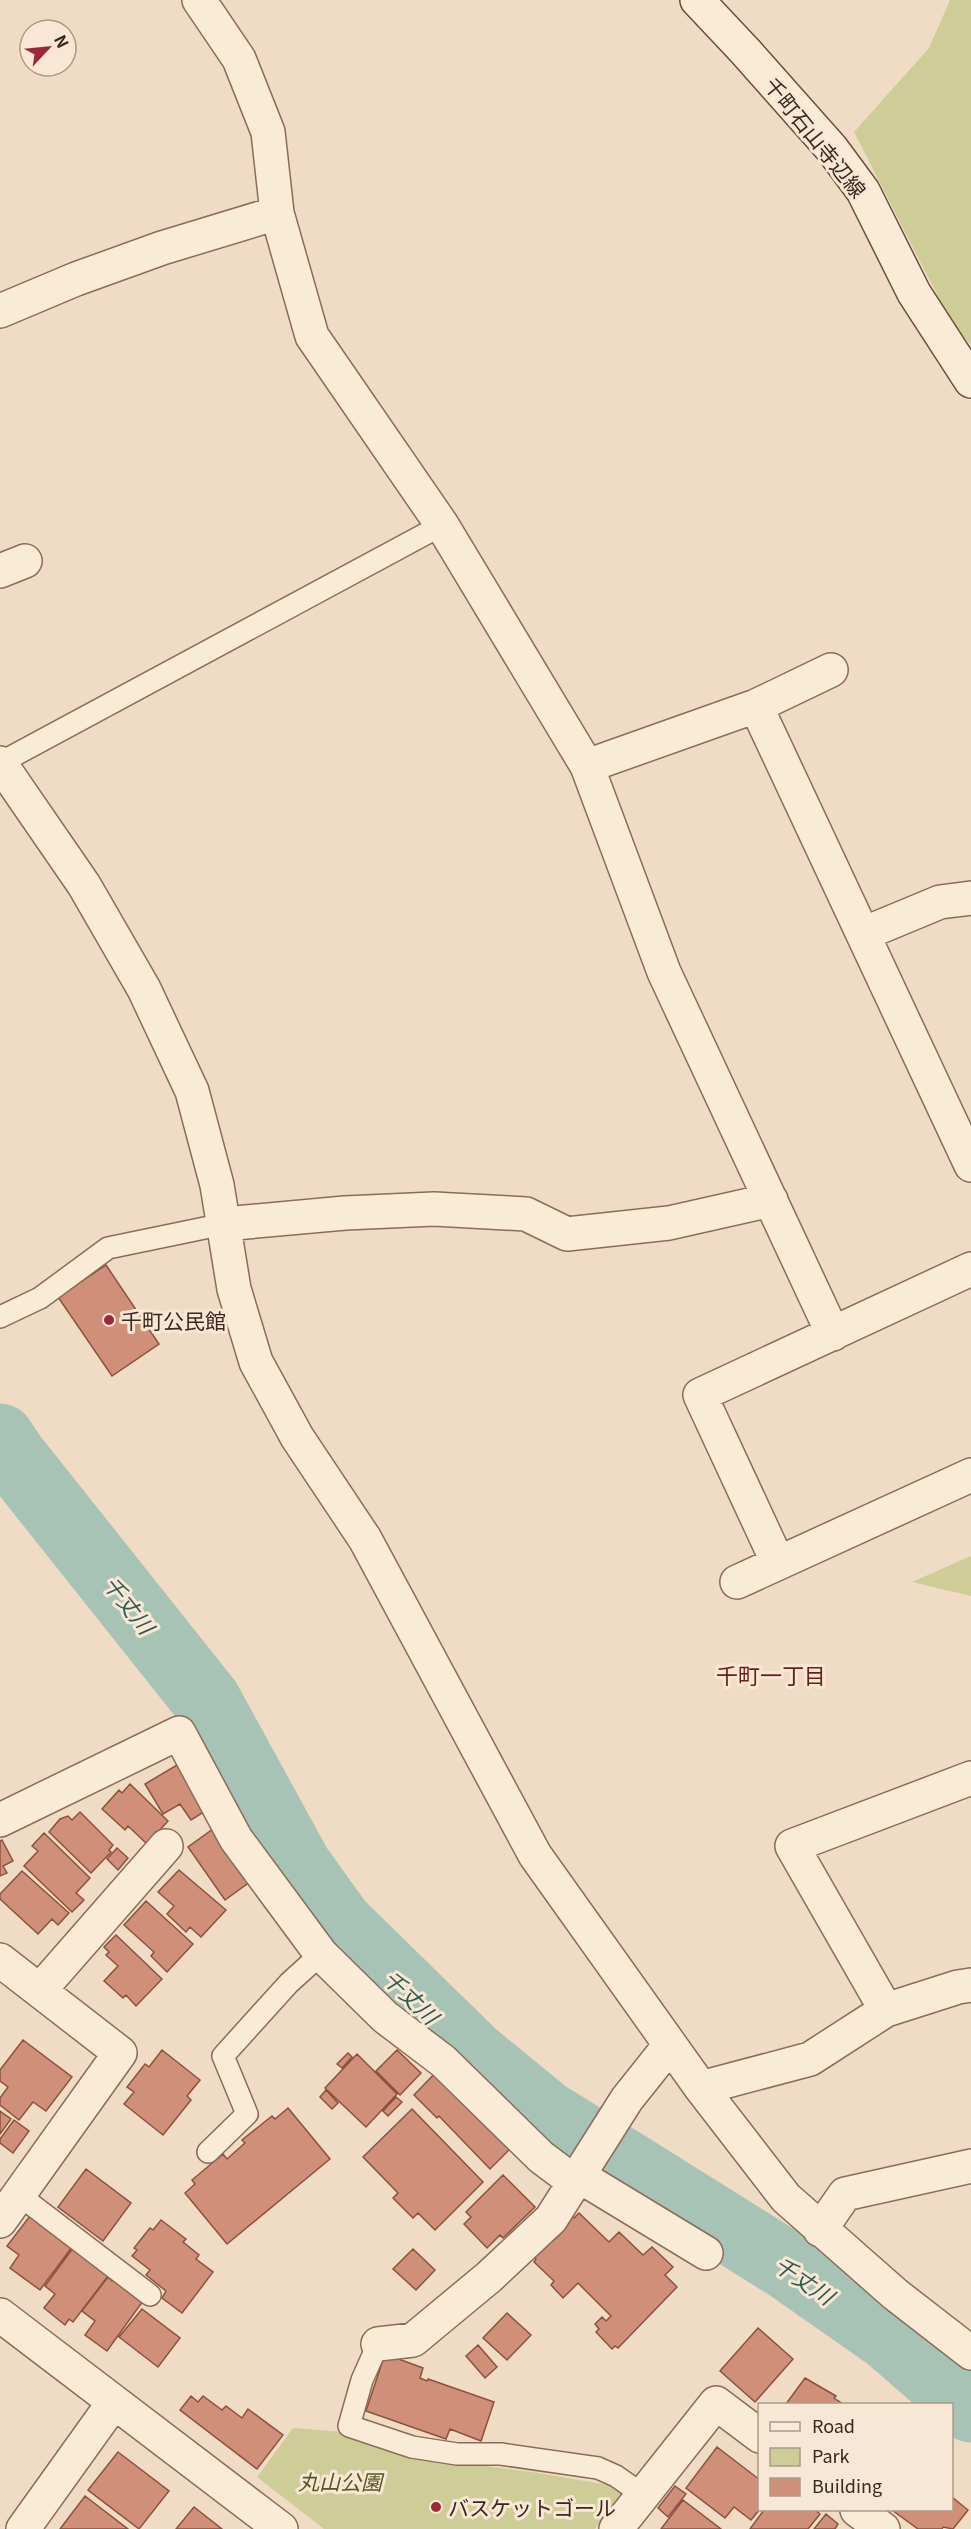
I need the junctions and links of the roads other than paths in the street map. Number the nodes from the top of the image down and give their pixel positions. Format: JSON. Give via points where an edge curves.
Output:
{"nodes":[{"id":1,"x":199,"y":0,"type":"edge"},
{"id":2,"x":696,"y":0,"type":"edge"},
{"id":3,"x":277,"y":213,"type":"junction"},
{"id":4,"x":0,"y":311,"type":"edge"},
{"id":5,"x":971,"y":381,"type":"edge"},
{"id":6,"x":441,"y":525,"type":"junction"},
{"id":7,"x":831,"y":670,"type":"dead end"},
{"id":8,"x":756,"y":706,"type":"junction"},
{"id":9,"x":0,"y":763,"type":"edge"},
{"id":10,"x":587,"y":766,"type":"junction"},
{"id":11,"x":971,"y":897,"type":"edge"},
{"id":12,"x":863,"y":934,"type":"junction"},
{"id":13,"x":968,"y":1151,"type":"edge"},
{"id":14,"x":771,"y":1200,"type":"junction"},
{"id":15,"x":224,"y":1224,"type":"junction"},
{"id":16,"x":971,"y":1269,"type":"edge"},
{"id":17,"x":0,"y":1317,"type":"edge"},
{"id":18,"x":833,"y":1334,"type":"junction"},
{"id":19,"x":971,"y":1475,"type":"edge"},
{"id":20,"x":778,"y":1563,"type":"junction"},
{"id":21,"x":736,"y":1582,"type":"dead end"},
{"id":22,"x":971,"y":1778,"type":"edge"},
{"id":23,"x":0,"y":1820,"type":"edge"},
{"id":24,"x":166,"y":1846,"type":"dead end"},
{"id":25,"x":321,"y":1954,"type":"junction"},
{"id":26,"x":4,"y":1970,"type":"edge"},
{"id":27,"x":971,"y":1985,"type":"edge"},
{"id":28,"x":40,"y":1990,"type":"junction"},
{"id":29,"x":886,"y":2010,"type":"junction"},
{"id":30,"x":670,"y":2045,"type":"junction"},
{"id":31,"x":701,"y":2088,"type":"junction"},
{"id":32,"x":208,"y":2152,"type":"dead end"},
{"id":33,"x":971,"y":2166,"type":"edge"},
{"id":34,"x":576,"y":2178,"type":"junction"},
{"id":35,"x":9,"y":2208,"type":"edge"},
{"id":36,"x":820,"y":2230,"type":"junction"},
{"id":37,"x":706,"y":2253,"type":"dead end"},
{"id":38,"x":150,"y":2295,"type":"dead end"},
{"id":39,"x":0,"y":2315,"type":"edge"},
{"id":40,"x":378,"y":2344,"type":"joint"},
{"id":41,"x":967,"y":2345,"type":"edge"},
{"id":42,"x":114,"y":2403,"type":"junction"},
{"id":43,"x":758,"y":2435,"type":"edge"},
{"id":44,"x":643,"y":2495,"type":"junction"},
{"id":45,"x":858,"y":2511,"type":"edge"},
{"id":46,"x":23,"y":2529,"type":"edge"},
{"id":47,"x":281,"y":2529,"type":"edge"},
{"id":48,"x":616,"y":2529,"type":"edge"},
{"id":49,"x":883,"y":2529,"type":"edge"}],
"edges":[{"from":1,"to":3,"type":"street","via":[[239,59],[268,132]]},
{"from":2,"to":5,"type":"street","name":"千町石山寺辺線","via":[[747,52],[863,190],[915,293]]},
{"from":3,"to":4,"type":"street","via":[[162,248]]},
{"from":3,"to":6,"type":"street","via":[[312,336]]},
{"from":6,"to":9,"type":"lane"},
{"from":6,"to":10,"type":"street"},
{"from":7,"to":8,"type":"street"},
{"from":8,"to":10,"type":"street"},
{"from":8,"to":12,"type":"street"},
{"from":9,"to":15,"type":"street","via":[[84,885],[144,989],[192,1090]]},
{"from":10,"to":14,"type":"street","via":[[664,972]]},
{"from":11,"to":12,"type":"street","via":[[940,902]]},
{"from":12,"to":13,"type":"street"},
{"from":14,"to":15,"type":"street","via":[[669,1223],[567,1234],[526,1214],[434,1209]]},
{"from":14,"to":18,"type":"street"},
{"from":15,"to":17,"type":"lane","via":[[108,1248],[40,1298]]},
{"from":15,"to":30,"type":"street","via":[[234,1289],[256,1362],[297,1437],[365,1539],[535,1855]]},
{"from":16,"to":18,"type":"street"},
{"from":18,"to":20,"type":"street","via":[[700,1395]]},
{"from":19,"to":20,"type":"street"},
{"from":20,"to":21,"type":"street"},
{"from":22,"to":29,"type":"street","via":[[792,1846]]},
{"from":23,"to":25,"type":"street","via":[[178,1733],[236,1839]]},
{"from":24,"to":28,"type":"street"},
{"from":25,"to":32,"type":"lane","via":[[223,2056],[247,2114]]},
{"from":25,"to":34,"type":"street","via":[[386,2017],[443,2061],[541,2157]]},
{"from":26,"to":28,"type":"street"},
{"from":27,"to":29,"type":"street"},
{"from":28,"to":35,"type":"street","via":[[120,2053]]},
{"from":29,"to":31,"type":"street","via":[[810,2059]]},
{"from":30,"to":31,"type":"street"},
{"from":30,"to":34,"type":"street","via":[[627,2098]]},
{"from":31,"to":36,"type":"street","via":[[786,2198]]},
{"from":33,"to":36,"type":"street","via":[[845,2193]]},
{"from":34,"to":37,"type":"street","via":[[590,2182]]},
{"from":34,"to":40,"type":"street","via":[[551,2219],[481,2284],[413,2340]]},
{"from":35,"to":38,"type":"lane"},
{"from":36,"to":41,"type":"street","via":[[895,2294]]},
{"from":39,"to":42,"type":"street"},
{"from":40,"to":44,"type":"lane","via":[[362,2380],[349,2426],[412,2447],[457,2454],[501,2454],[598,2468]]},
{"from":42,"to":46,"type":"street"},
{"from":42,"to":47,"type":"street"},
{"from":43,"to":44,"type":"street","via":[[716,2403]]},
{"from":44,"to":48,"type":"street"},
{"from":45,"to":49,"type":"street"}]}
